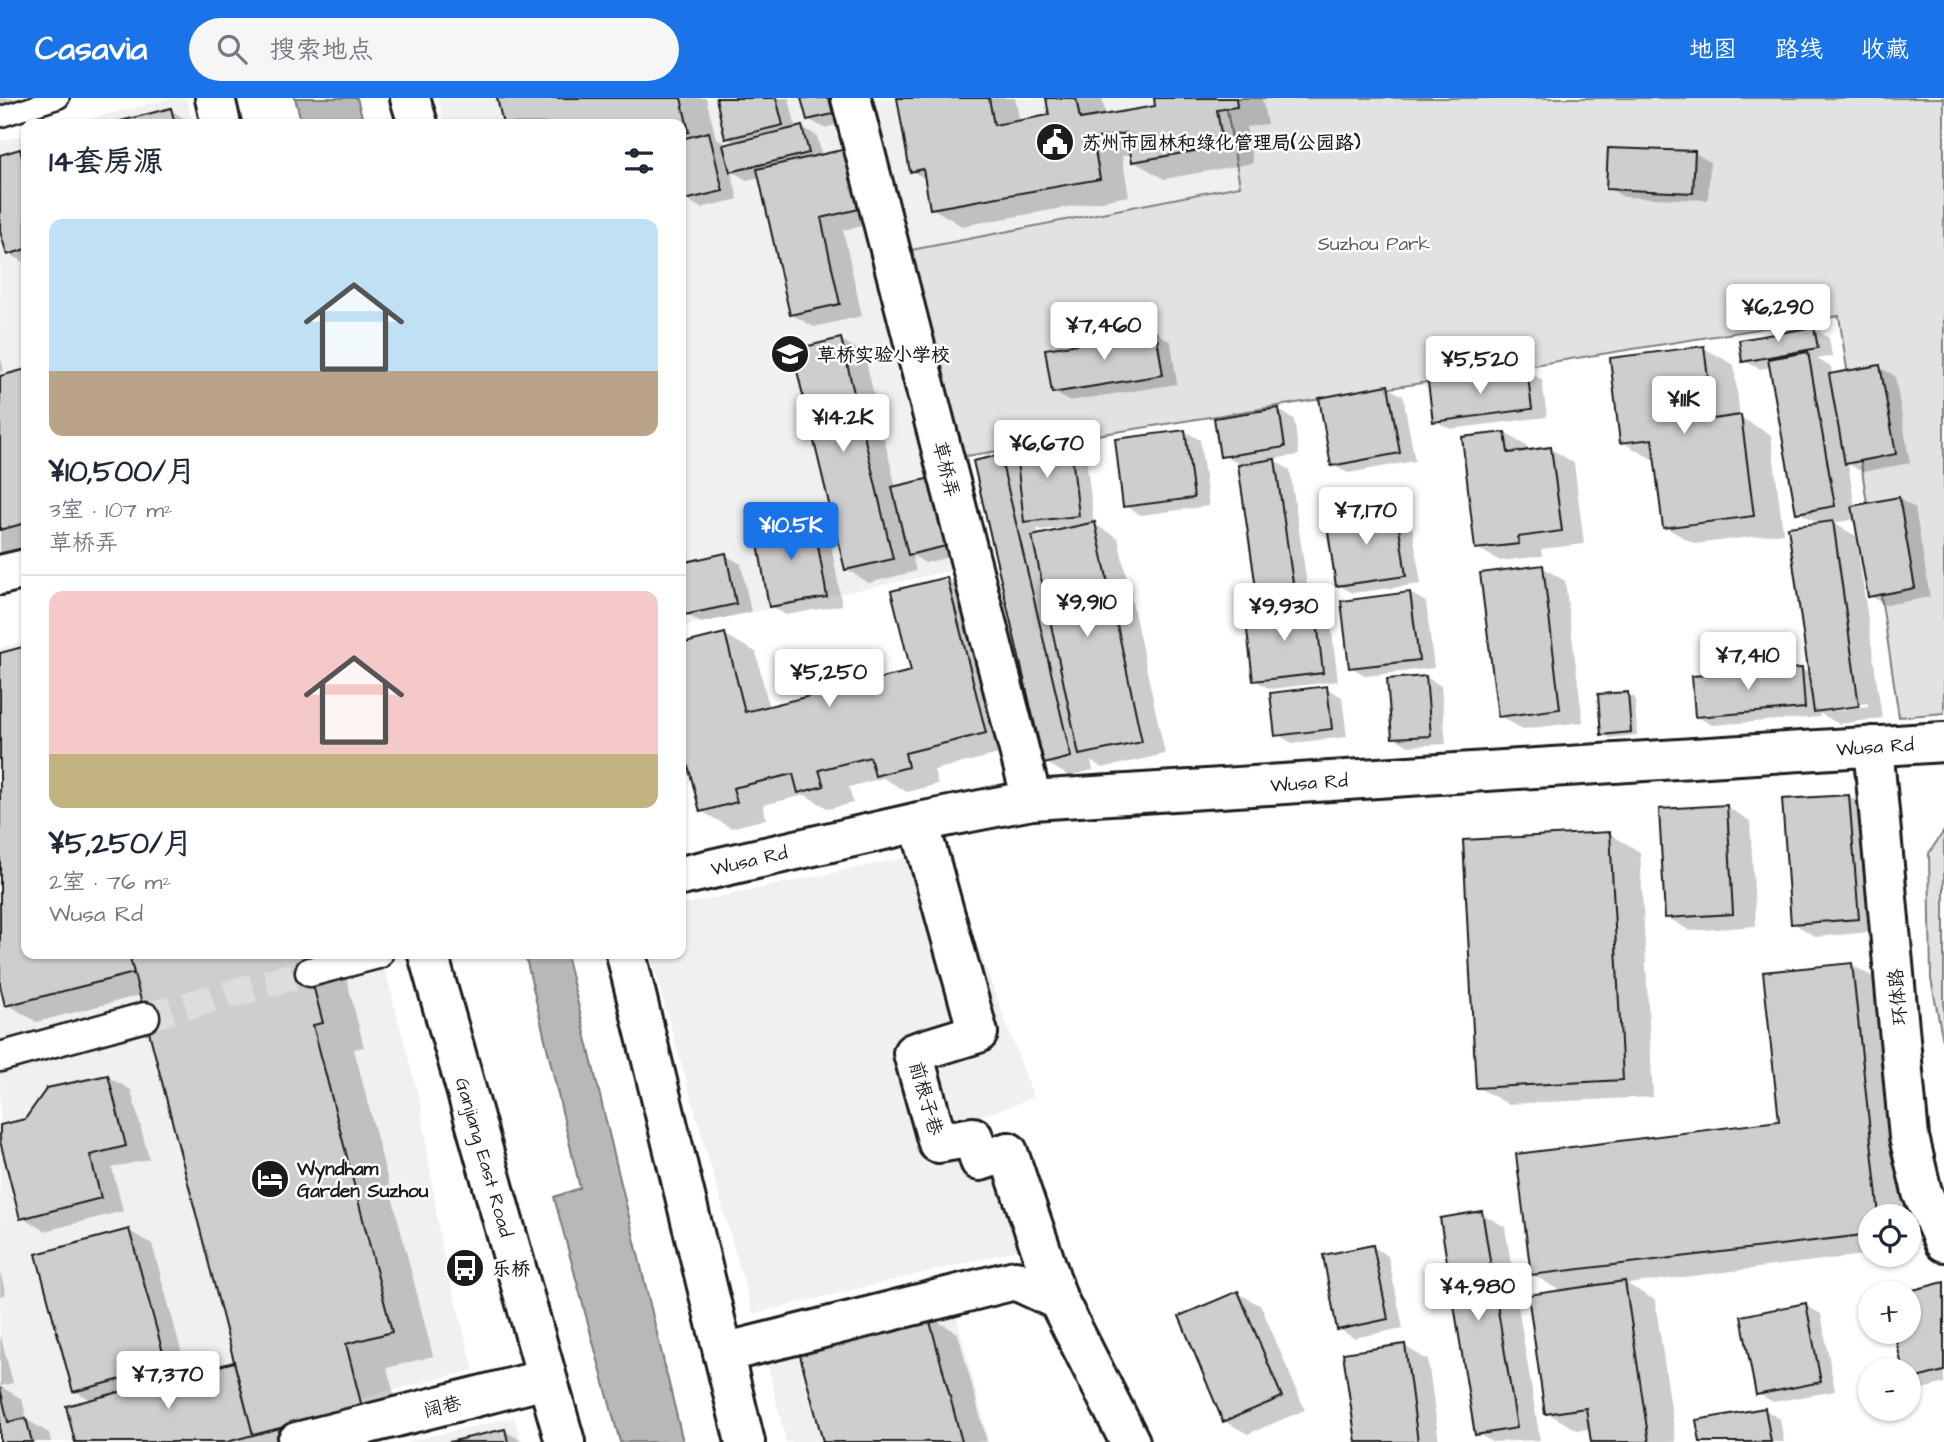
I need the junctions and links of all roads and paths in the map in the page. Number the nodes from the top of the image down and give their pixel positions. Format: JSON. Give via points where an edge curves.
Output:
{"nodes":[{"id":1,"x":59,"y":98,"type":"edge"},
{"id":2,"x":215,"y":98,"type":"edge"},
{"id":3,"x":410,"y":98,"type":"edge"},
{"id":4,"x":851,"y":98,"type":"edge"},
{"id":5,"x":0,"y":117,"type":"edge"},
{"id":6,"x":220,"y":119,"type":"edge"},
{"id":7,"x":416,"y":119,"type":"edge"},
{"id":8,"x":21,"y":570,"type":"edge"},
{"id":9,"x":0,"y":575,"type":"edge"},
{"id":10,"x":1944,"y":742,"type":"edge"},
{"id":11,"x":1873,"y":746,"type":"junction"},
{"id":12,"x":1032,"y":800,"type":"junction"},
{"id":13,"x":919,"y":822,"type":"junction"},
{"id":14,"x":686,"y":875,"type":"edge"},
{"id":15,"x":358,"y":959,"type":"edge"},
{"id":16,"x":429,"y":959,"type":"edge"},
{"id":17,"x":627,"y":959,"type":"edge"},
{"id":18,"x":310,"y":972,"type":"tunnel mouth"},
{"id":19,"x":145,"y":1017,"type":"tunnel mouth"},
{"id":20,"x":0,"y":1057,"type":"edge"},
{"id":21,"x":1944,"y":1242,"type":"edge"},
{"id":22,"x":1058,"y":1300,"type":"junction"},
{"id":23,"x":723,"y":1353,"type":"junction"},
{"id":24,"x":546,"y":1379,"type":"junction"},
{"id":25,"x":297,"y":1442,"type":"edge"},
{"id":26,"x":565,"y":1442,"type":"edge"},
{"id":27,"x":745,"y":1442,"type":"edge"},
{"id":28,"x":1130,"y":1442,"type":"edge"}],
"edges":[{"from":1,"to":5,"type":"lane"},
{"from":2,"to":6,"type":"street"},
{"from":3,"to":7,"type":"street"},
{"from":4,"to":12,"type":"street","name":"草桥弄"},
{"from":8,"to":9,"type":"street"},
{"from":10,"to":11,"type":"street","name":"Wusa Rd"},
{"from":11,"to":12,"type":"street","name":"Wusa Rd"},
{"from":11,"to":21,"type":"street","name":"环体路","via":[[1909,1137],[1922,1192]]},
{"from":12,"to":13,"type":"street","name":"Wusa Rd"},
{"from":13,"to":14,"type":"street","name":"Wusa Rd"},
{"from":13,"to":22,"type":"street","name":"前根子巷","via":[[978,1033],[913,1053],[937,1143],[973,1137],[979,1161],[1008,1152]]},
{"from":15,"to":18,"type":"street"},
{"from":16,"to":24,"type":"street","name":"Ganjiang East Road"},
{"from":17,"to":23,"type":"street"},
{"from":19,"to":20,"type":"street"},
{"from":22,"to":23,"type":"street","via":[[1015,1280]]},
{"from":22,"to":28,"type":"street","name":"前根子巷"},
{"from":23,"to":27,"type":"street"},
{"from":24,"to":25,"type":"street","name":"阔巷"},
{"from":24,"to":26,"type":"street","name":"Ganjiang East Road"}]}
